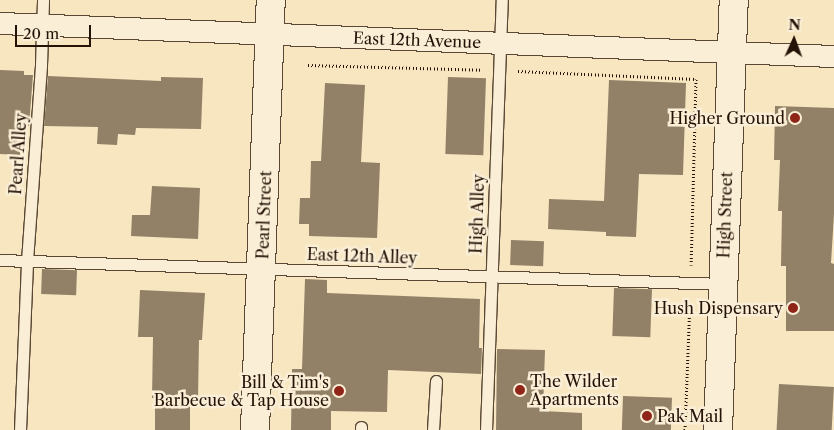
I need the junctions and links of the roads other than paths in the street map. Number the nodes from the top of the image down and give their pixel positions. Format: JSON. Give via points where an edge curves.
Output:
{"nodes":[{"id":1,"x":43,"y":0,"type":"edge"},
{"id":2,"x":271,"y":0,"type":"edge"},
{"id":3,"x":502,"y":0,"type":"edge"},
{"id":4,"x":734,"y":0,"type":"edge"},
{"id":5,"x":0,"y":23,"type":"edge"},
{"id":6,"x":42,"y":25,"type":"junction"},
{"id":7,"x":270,"y":35,"type":"junction"},
{"id":8,"x":500,"y":43,"type":"junction"},
{"id":9,"x":732,"y":53,"type":"junction"},
{"id":10,"x":834,"y":56,"type":"edge"},
{"id":11,"x":0,"y":260,"type":"edge"},
{"id":12,"x":27,"y":261,"type":"junction"},
{"id":13,"x":262,"y":269,"type":"junction"},
{"id":14,"x":491,"y":277,"type":"junction"},
{"id":15,"x":722,"y":284,"type":"junction"},
{"id":16,"x":436,"y":380,"type":"dead end"},
{"id":17,"x":20,"y":430,"type":"edge"},
{"id":18,"x":255,"y":430,"type":"edge"},
{"id":19,"x":433,"y":430,"type":"edge"},
{"id":20,"x":486,"y":430,"type":"edge"},
{"id":21,"x":718,"y":430,"type":"edge"}],
"edges":[{"from":1,"to":6,"type":"lane","name":"Pearl Alley"},
{"from":2,"to":7,"type":"main road","name":"Pearl Street"},
{"from":3,"to":8,"type":"lane","name":"High Alley"},
{"from":4,"to":9,"type":"main road","name":"High Street"},
{"from":5,"to":6,"type":"street","name":"East 12th Avenue"},
{"from":6,"to":7,"type":"street","name":"East 12th Avenue"},
{"from":6,"to":12,"type":"lane","name":"Pearl Alley"},
{"from":7,"to":8,"type":"street","name":"East 12th Avenue"},
{"from":7,"to":13,"type":"main road","name":"Pearl Street"},
{"from":8,"to":9,"type":"street","name":"East 12th Avenue"},
{"from":8,"to":14,"type":"lane","name":"High Alley"},
{"from":9,"to":10,"type":"street","name":"East 12th Avenue"},
{"from":9,"to":15,"type":"main road","name":"High Street"},
{"from":11,"to":12,"type":"lane","name":"East 12th Alley"},
{"from":12,"to":13,"type":"lane","name":"East 12th Alley"},
{"from":12,"to":17,"type":"lane","name":"Pearl Alley"},
{"from":13,"to":14,"type":"lane","name":"East 12th Alley"},
{"from":13,"to":18,"type":"main road","name":"Pearl Street"},
{"from":14,"to":15,"type":"lane","name":"East 12th Alley"},
{"from":14,"to":20,"type":"lane","name":"High Alley"},
{"from":15,"to":21,"type":"main road","name":"High Street"},
{"from":16,"to":19,"type":"lane"}]}
